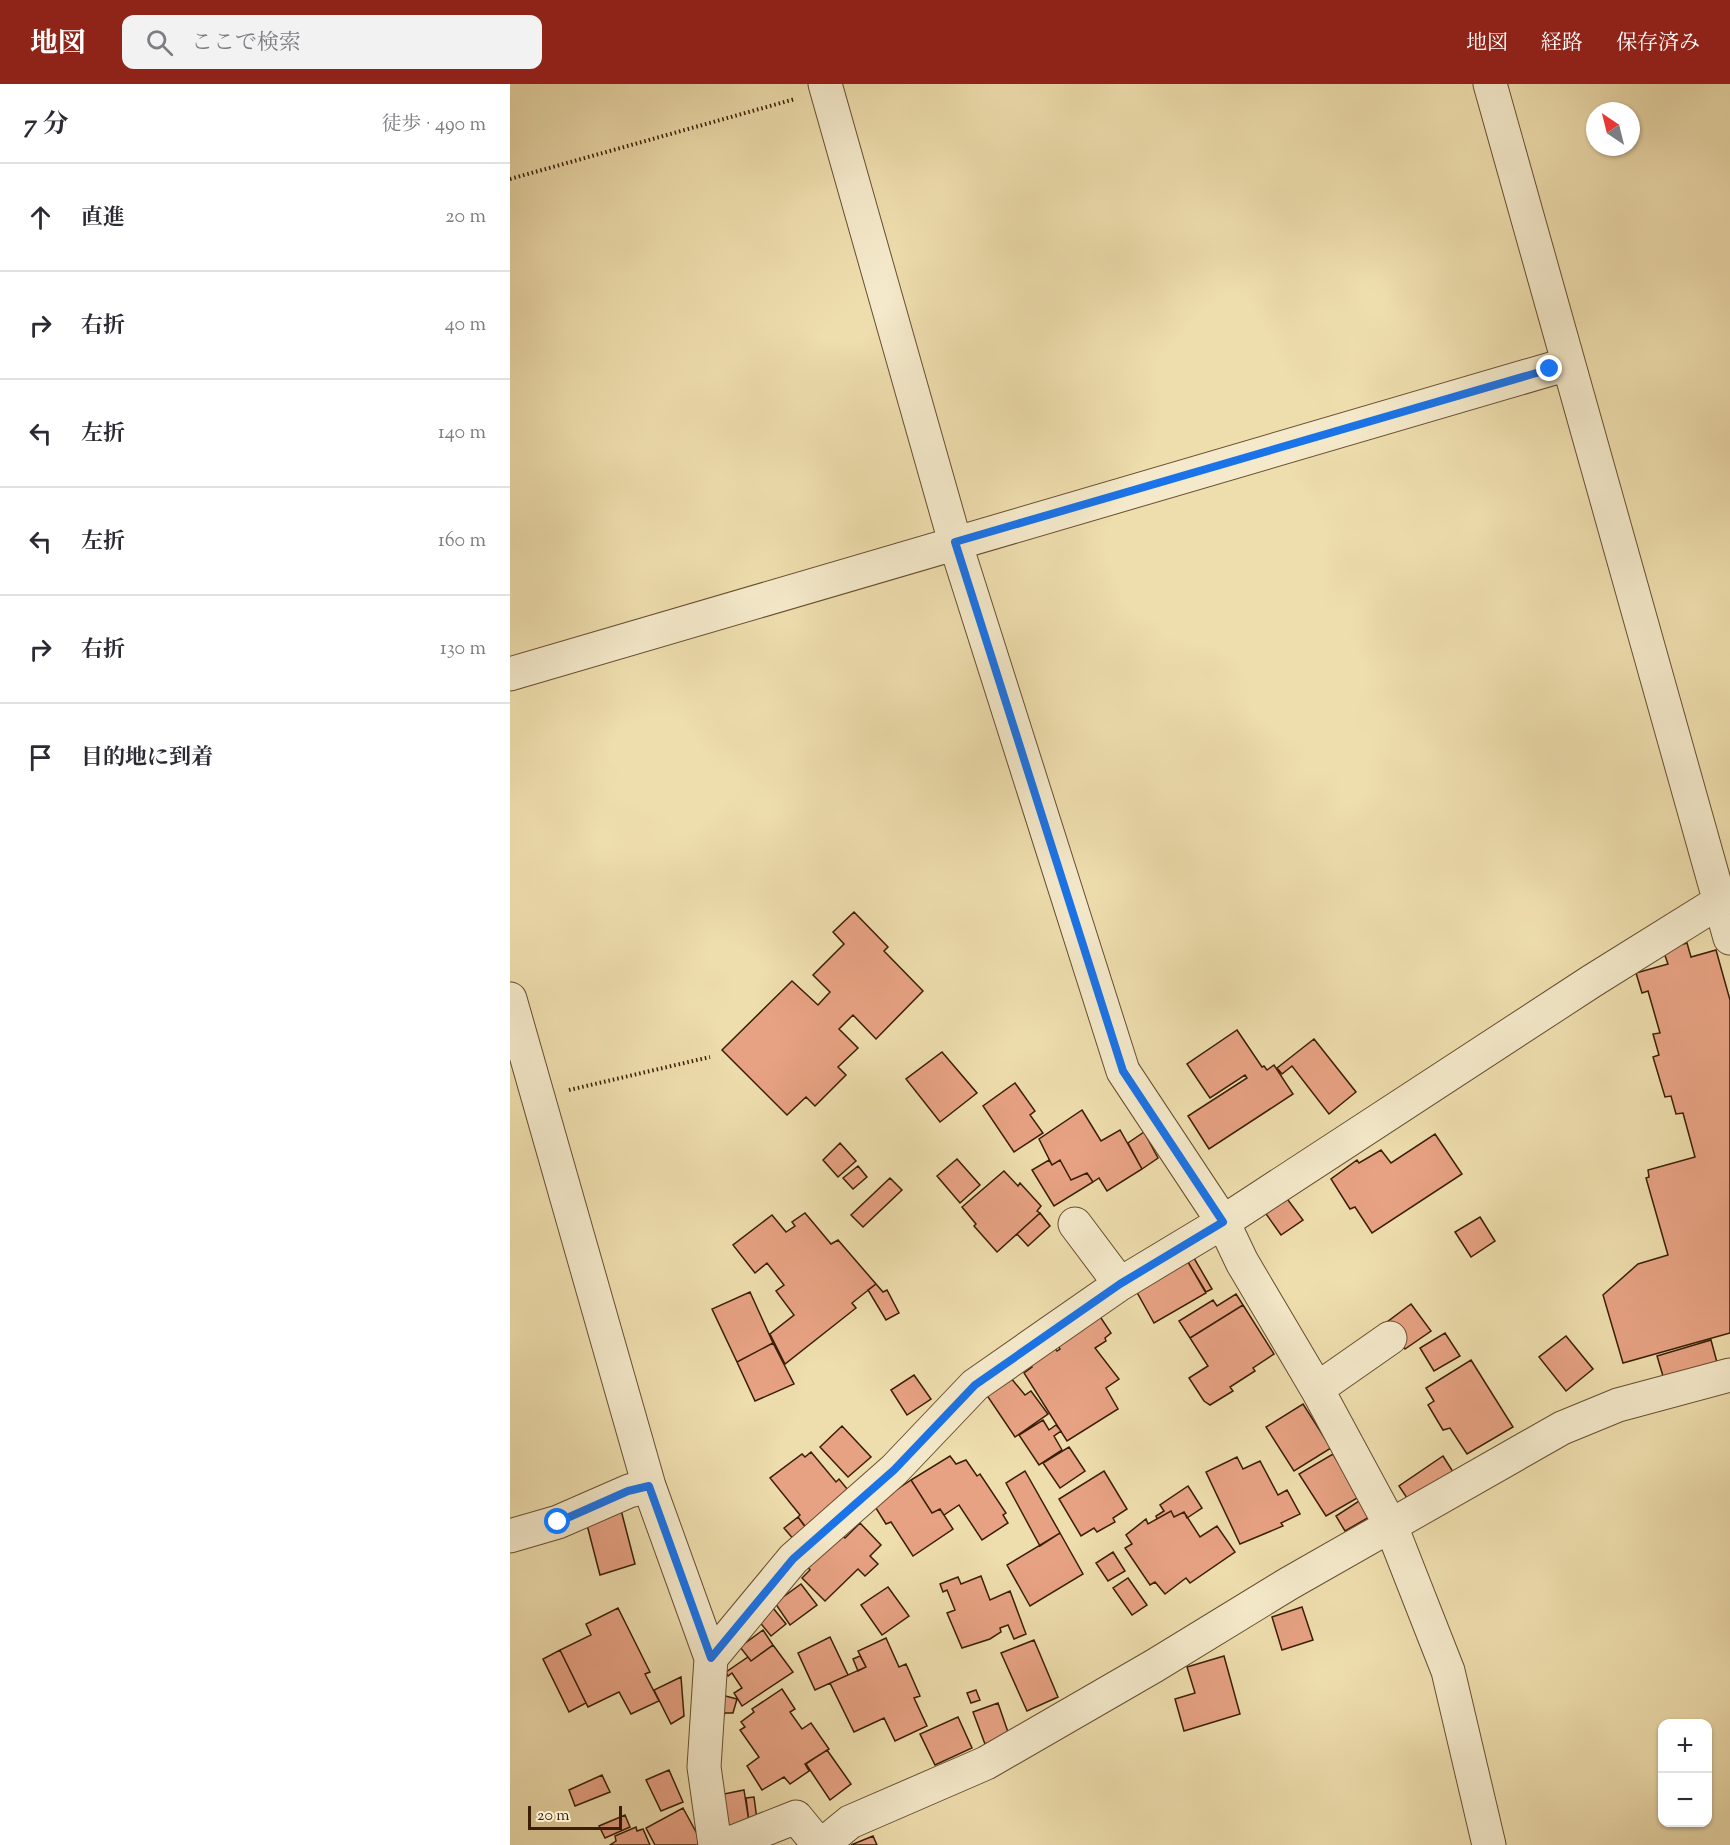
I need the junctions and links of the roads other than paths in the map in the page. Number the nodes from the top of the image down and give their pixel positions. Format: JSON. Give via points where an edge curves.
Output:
{"nodes":[{"id":1,"x":1490,"y":84,"type":"edge"},
{"id":2,"x":826,"y":87,"type":"edge"},
{"id":3,"x":1568,"y":364,"type":"junction"},
{"id":4,"x":955,"y":542,"type":"junction"},
{"id":5,"x":510,"y":674,"type":"edge"},
{"id":6,"x":1725,"y":898,"type":"edge"},
{"id":7,"x":1730,"y":938,"type":"edge"},
{"id":8,"x":510,"y":999,"type":"edge"},
{"id":9,"x":1223,"y":1222,"type":"junction"},
{"id":10,"x":1075,"y":1224,"type":"dead end"},
{"id":11,"x":1120,"y":1284,"type":"junction"},
{"id":12,"x":1390,"y":1338,"type":"dead end"},
{"id":13,"x":1730,"y":1375,"type":"edge"},
{"id":14,"x":1317,"y":1389,"type":"junction"},
{"id":15,"x":649,"y":1486,"type":"junction"},
{"id":16,"x":1392,"y":1526,"type":"junction"},
{"id":17,"x":510,"y":1536,"type":"edge"},
{"id":18,"x":711,"y":1658,"type":"junction"},
{"id":19,"x":716,"y":1843,"type":"edge"},
{"id":20,"x":821,"y":1845,"type":"edge"},
{"id":21,"x":1489,"y":1845,"type":"edge"}],
"edges":[{"from":1,"to":3,"type":"street"},
{"from":2,"to":4,"type":"street"},
{"from":3,"to":4,"type":"street"},
{"from":3,"to":6,"type":"street"},
{"from":4,"to":5,"type":"street"},
{"from":4,"to":9,"type":"street","via":[[1123,1071]]},
{"from":6,"to":7,"type":"street"},
{"from":6,"to":9,"type":"street"},
{"from":8,"to":15,"type":"street"},
{"from":9,"to":11,"type":"street"},
{"from":9,"to":14,"type":"street","via":[[1242,1262]]},
{"from":10,"to":11,"type":"street"},
{"from":11,"to":18,"type":"street","via":[[975,1385],[894,1470],[793,1559]]},
{"from":12,"to":14,"type":"street"},
{"from":13,"to":16,"type":"street","via":[[1618,1405],[1562,1428]]},
{"from":14,"to":16,"type":"street"},
{"from":15,"to":17,"type":"street","via":[[628,1491],[558,1522]]},
{"from":15,"to":18,"type":"street"},
{"from":16,"to":20,"type":"street","via":[[986,1763],[850,1822]]},
{"from":16,"to":21,"type":"street","via":[[1448,1671]]},
{"from":18,"to":19,"type":"street","via":[[705,1767]]},
{"from":19,"to":20,"type":"street","via":[[733,1842],[796,1817]]}]}
